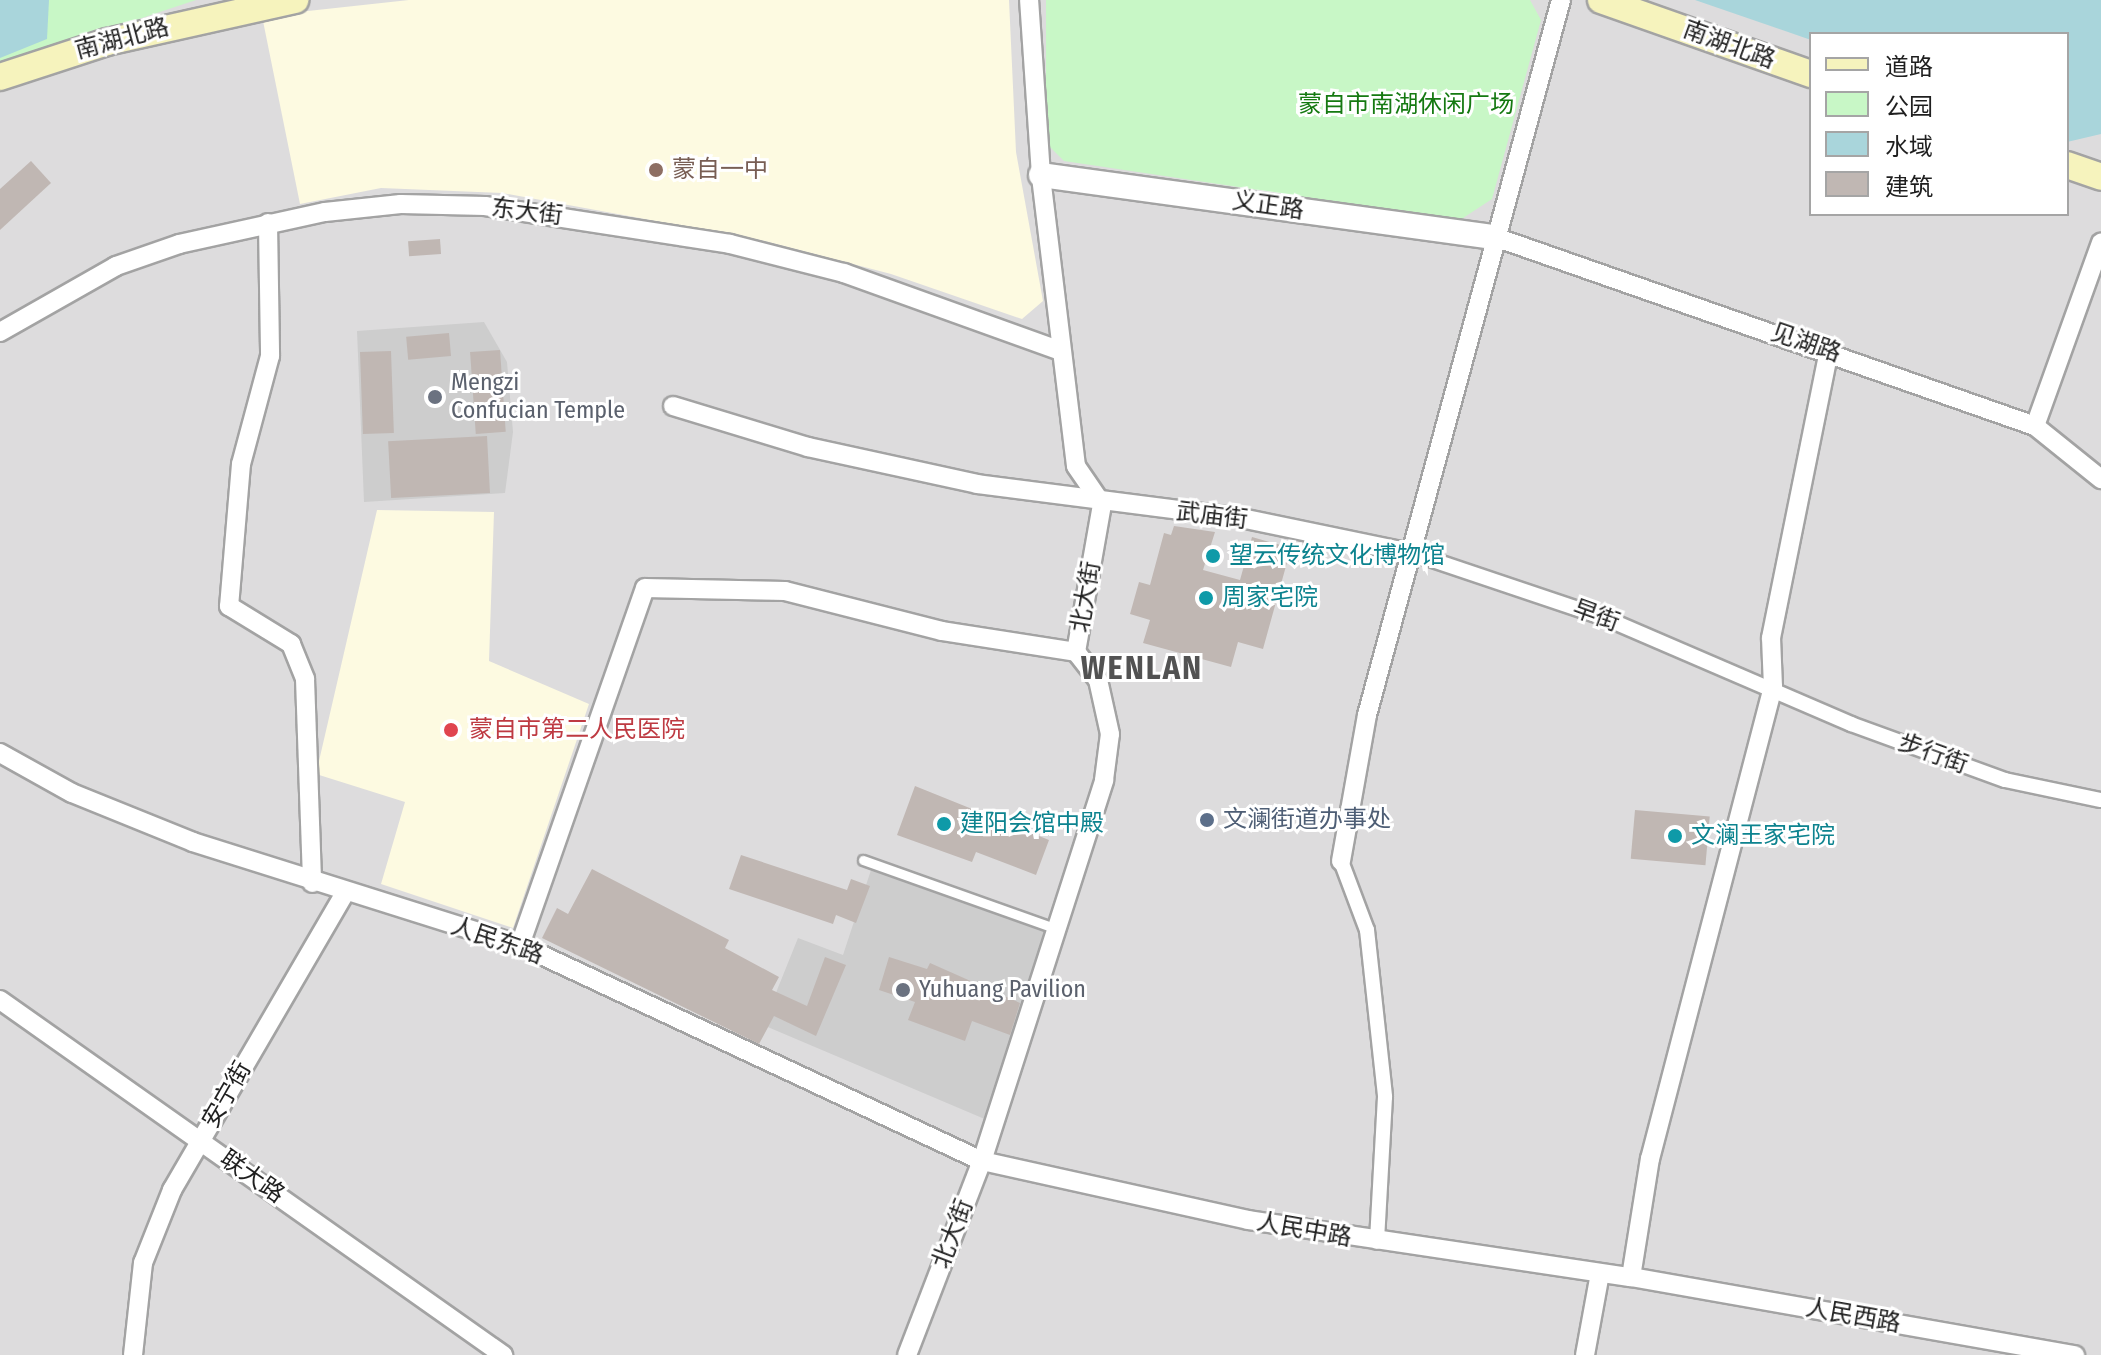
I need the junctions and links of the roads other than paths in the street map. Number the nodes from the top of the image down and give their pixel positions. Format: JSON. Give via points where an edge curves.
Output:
{"nodes":[{"id":1,"x":295,"y":0,"type":"edge"},
{"id":2,"x":1029,"y":0,"type":"edge"},
{"id":3,"x":1561,"y":0,"type":"edge"},
{"id":4,"x":1601,"y":0,"type":"edge"},
{"id":5,"x":1809,"y":73,"type":"edge"},
{"id":6,"x":0,"y":77,"type":"edge"},
{"id":7,"x":2069,"y":166,"type":"edge"},
{"id":8,"x":1041,"y":175,"type":"junction"},
{"id":9,"x":2101,"y":177,"type":"edge"},
{"id":10,"x":268,"y":223,"type":"junction"},
{"id":11,"x":1495,"y":237,"type":"junction"},
{"id":12,"x":2101,"y":243,"type":"edge"},
{"id":13,"x":0,"y":332,"type":"edge"},
{"id":14,"x":1829,"y":350,"type":"junction"},
{"id":15,"x":1061,"y":351,"type":"junction"},
{"id":16,"x":673,"y":406,"type":"dead end"},
{"id":17,"x":2035,"y":426,"type":"junction"},
{"id":18,"x":2101,"y":479,"type":"edge"},
{"id":19,"x":1102,"y":504,"type":"junction"},
{"id":20,"x":1415,"y":554,"type":"junction"},
{"id":21,"x":1076,"y":652,"type":"junction"},
{"id":22,"x":1773,"y":687,"type":"junction"},
{"id":23,"x":0,"y":753,"type":"edge"},
{"id":24,"x":2101,"y":800,"type":"edge"},
{"id":25,"x":863,"y":860,"type":"dead end"},
{"id":26,"x":1341,"y":861,"type":"joint"},
{"id":27,"x":312,"y":883,"type":"junction"},
{"id":28,"x":344,"y":894,"type":"junction"},
{"id":29,"x":1054,"y":928,"type":"junction"},
{"id":30,"x":520,"y":945,"type":"junction"},
{"id":31,"x":0,"y":1000,"type":"edge"},
{"id":32,"x":200,"y":1141,"type":"junction"},
{"id":33,"x":982,"y":1161,"type":"junction"},
{"id":34,"x":1377,"y":1242,"type":"junction"},
{"id":35,"x":1600,"y":1273,"type":"junction"},
{"id":36,"x":1631,"y":1277,"type":"junction"},
{"id":37,"x":133,"y":1355,"type":"edge"},
{"id":38,"x":503,"y":1355,"type":"edge"},
{"id":39,"x":907,"y":1355,"type":"edge"},
{"id":40,"x":1585,"y":1355,"type":"edge"},
{"id":41,"x":2075,"y":1355,"type":"edge"}],
"edges":[{"from":1,"to":6,"type":"main road","name":"南湖北路","via":[[107,42]]},
{"from":2,"to":8,"type":"street"},
{"from":3,"to":11,"type":"street"},
{"from":4,"to":5,"type":"main road","name":"南湖北路"},
{"from":7,"to":9,"type":"main road"},
{"from":8,"to":11,"type":"street","name":"义正路"},
{"from":8,"to":15,"type":"street"},
{"from":10,"to":13,"type":"street","name":"东大街","via":[[116,266]]},
{"from":10,"to":15,"type":"street","name":"东大街","via":[[401,204],[485,206],[608,222],[844,273]]},
{"from":10,"to":27,"type":"street","via":[[270,356],[241,464],[229,606],[291,644],[305,679]]},
{"from":11,"to":14,"type":"street","name":"见湖路"},
{"from":11,"to":20,"type":"street"},
{"from":12,"to":17,"type":"street"},
{"from":14,"to":17,"type":"street","name":"见湖路"},
{"from":14,"to":22,"type":"street","via":[[1771,638]]},
{"from":15,"to":19,"type":"street","via":[[1076,466]]},
{"from":16,"to":19,"type":"street","name":"武庙街","via":[[808,447]]},
{"from":17,"to":18,"type":"street","name":"见湖路"},
{"from":19,"to":20,"type":"street","name":"武庙街","via":[[1236,517]]},
{"from":19,"to":21,"type":"street","name":"北大街"},
{"from":20,"to":22,"type":"street","name":"早街","via":[[1605,618]]},
{"from":20,"to":26,"type":"street","via":[[1367,715]]},
{"from":21,"to":29,"type":"street","name":"北大街","via":[[1098,680],[1110,734],[1104,780]]},
{"from":21,"to":30,"type":"street","via":[[942,631],[785,591],[645,588]]},
{"from":22,"to":24,"type":"street","name":"步行街","via":[[1851,724],[2005,780]]},
{"from":22,"to":36,"type":"street","via":[[1650,1159]]},
{"from":23,"to":27,"type":"street","name":"人民东路","via":[[86,798]]},
{"from":25,"to":29,"type":"lane"},
{"from":26,"to":34,"type":"street","via":[[1367,930],[1385,1097]]},
{"from":27,"to":28,"type":"street","name":"人民东路"},
{"from":28,"to":30,"type":"street","name":"人民东路"},
{"from":28,"to":32,"type":"street","name":"安宁街"},
{"from":29,"to":33,"type":"street","name":"北大街"},
{"from":30,"to":33,"type":"street","name":"人民东路"},
{"from":31,"to":32,"type":"street","name":"联大路"},
{"from":32,"to":37,"type":"street","name":"安宁街","via":[[143,1263]]},
{"from":32,"to":38,"type":"street","name":"联大路"},
{"from":33,"to":34,"type":"street","name":"人民中路"},
{"from":33,"to":39,"type":"street","name":"北大街"},
{"from":34,"to":35,"type":"street","name":"人民中路"},
{"from":35,"to":36,"type":"street","name":"人民中路"},
{"from":35,"to":40,"type":"street"},
{"from":36,"to":41,"type":"street","name":"人民西路"}]}
